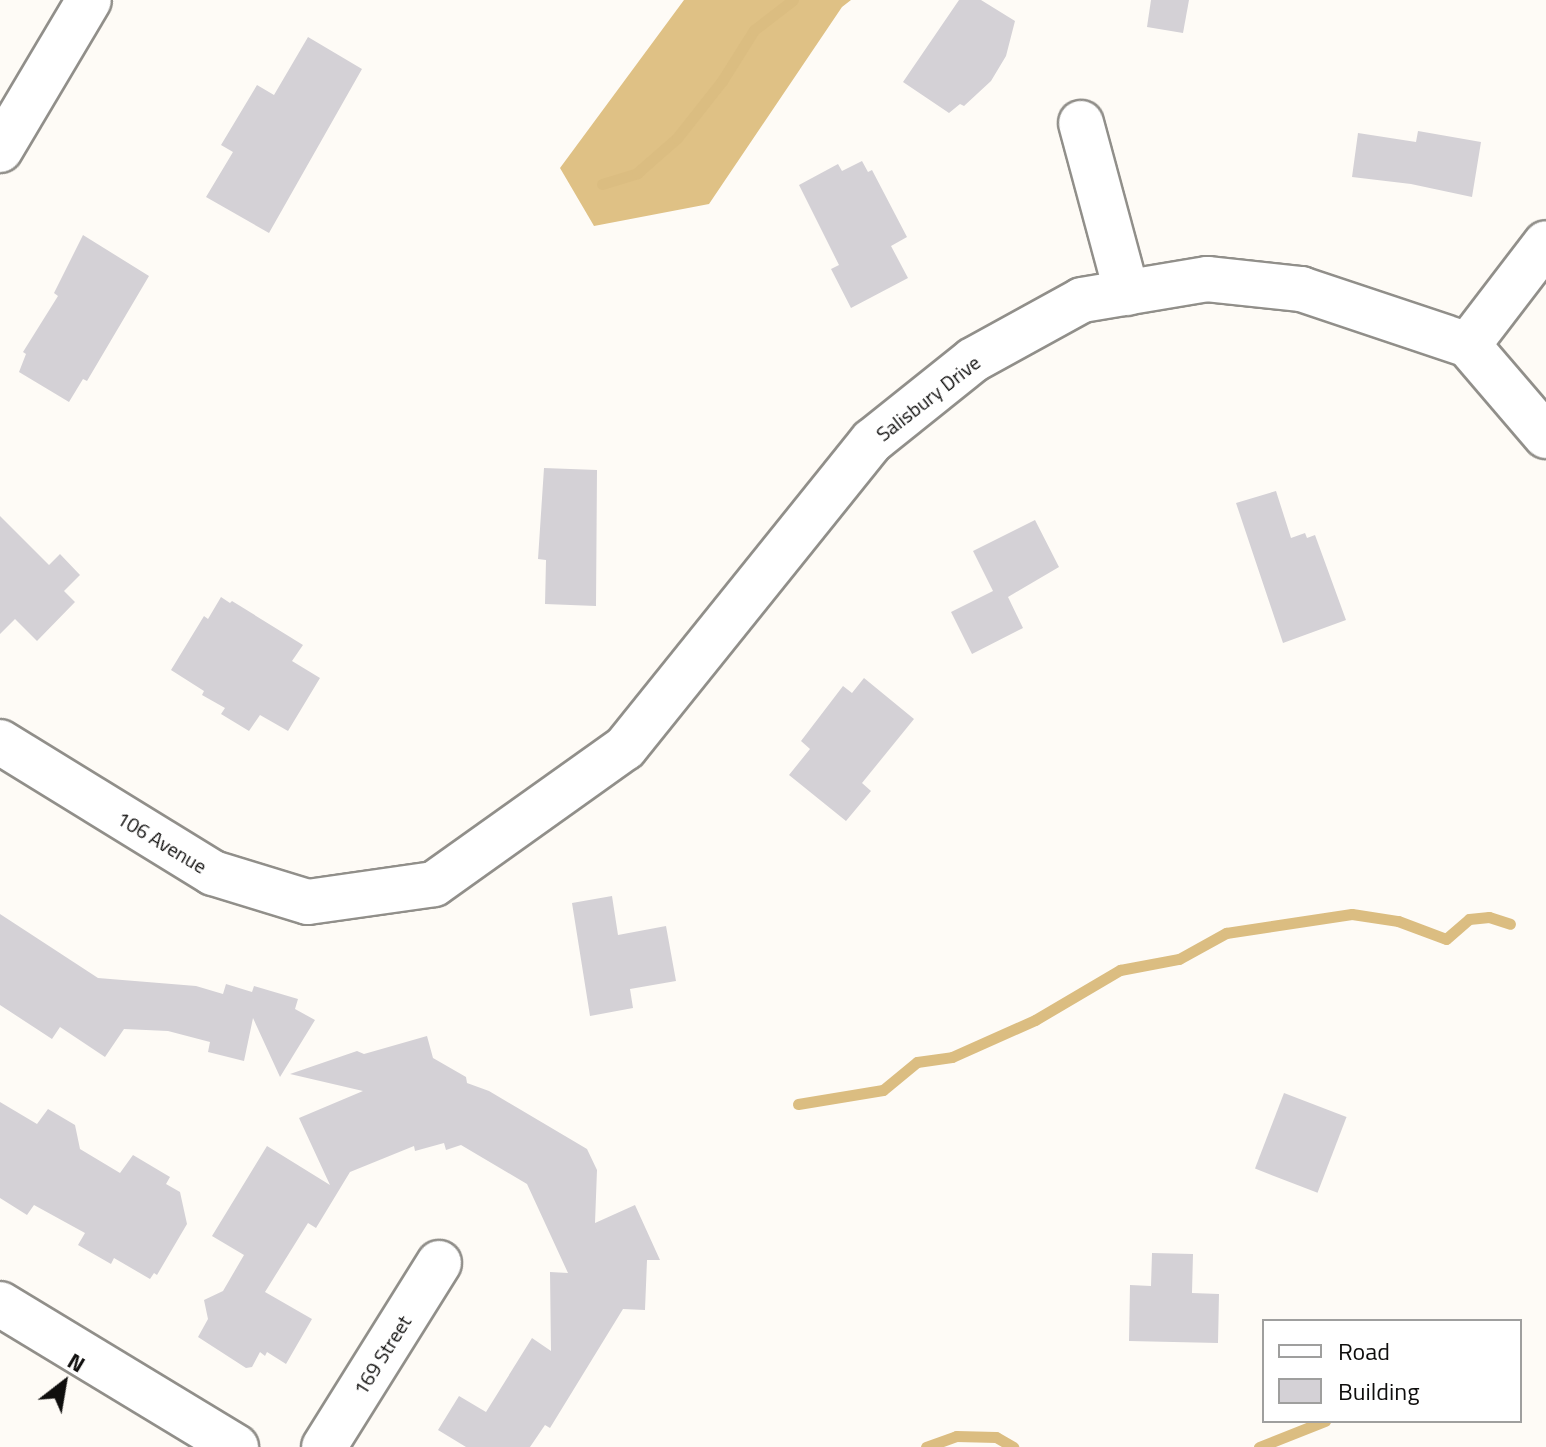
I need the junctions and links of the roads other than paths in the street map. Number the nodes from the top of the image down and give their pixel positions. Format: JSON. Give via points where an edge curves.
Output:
{"nodes":[{"id":1,"x":89,"y":0,"type":"edge"},
{"id":2,"x":1081,"y":123,"type":"dead end"},
{"id":3,"x":0,"y":150,"type":"edge"},
{"id":4,"x":1546,"y":243,"type":"edge"},
{"id":5,"x":1127,"y":293,"type":"junction"},
{"id":6,"x":1468,"y":345,"type":"junction"},
{"id":7,"x":1546,"y":436,"type":"edge"},
{"id":8,"x":0,"y":742,"type":"edge"},
{"id":9,"x":434,"y":884,"type":"joint"},
{"id":10,"x":439,"y":1263,"type":"dead end"},
{"id":11,"x":0,"y":1304,"type":"edge"},
{"id":12,"x":236,"y":1447,"type":"edge"},
{"id":13,"x":324,"y":1447,"type":"edge"}],
"edges":[{"from":1,"to":3,"type":"street"},
{"from":2,"to":5,"type":"street"},
{"from":4,"to":6,"type":"street"},
{"from":5,"to":6,"type":"street","name":"Salisbury Drive","via":[[1207,279],[1301,289]]},
{"from":5,"to":9,"type":"street","name":"Salisbury Drive","via":[[1082,300],[973,360],[872,441],[625,748]]},
{"from":6,"to":7,"type":"street"},
{"from":8,"to":9,"type":"street","name":"106 Avenue","via":[[213,873],[308,902]]},
{"from":10,"to":13,"type":"street","name":"169 Street"},
{"from":11,"to":12,"type":"street"}]}
